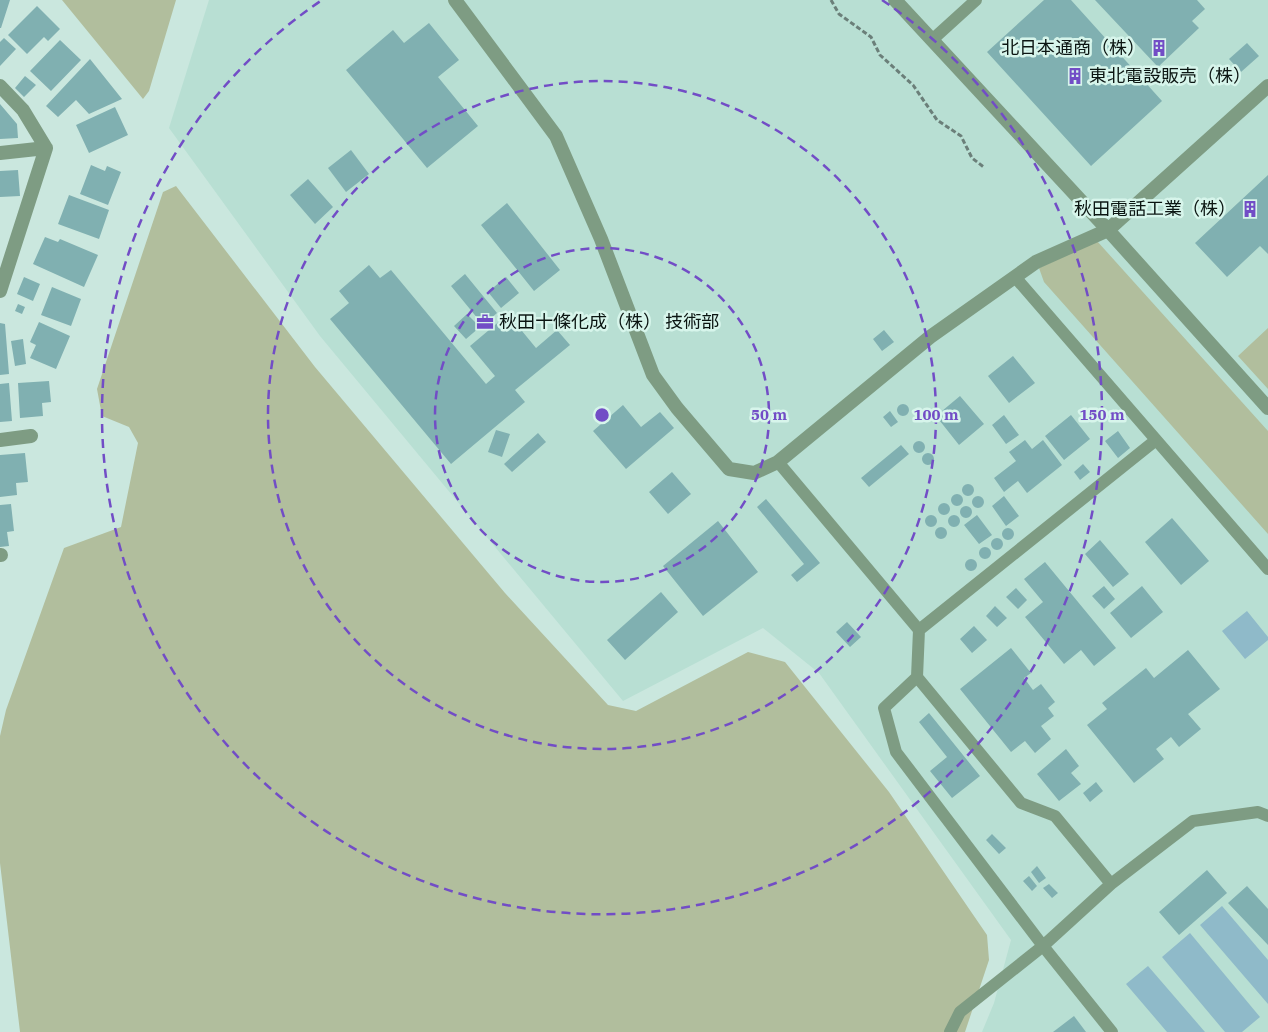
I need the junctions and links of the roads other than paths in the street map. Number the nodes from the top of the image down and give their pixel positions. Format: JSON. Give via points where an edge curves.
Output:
{"nodes":[{"id":1,"x":454,"y":0,"type":"edge"},
{"id":2,"x":896,"y":0,"type":"edge"},
{"id":3,"x":976,"y":0,"type":"edge"},
{"id":4,"x":932,"y":40,"type":"junction"},
{"id":5,"x":0,"y":86,"type":"edge"},
{"id":6,"x":1268,"y":86,"type":"edge"},
{"id":7,"x":46,"y":148,"type":"junction"},
{"id":8,"x":0,"y":153,"type":"edge"},
{"id":9,"x":1108,"y":230,"type":"junction"},
{"id":10,"x":1015,"y":277,"type":"junction"},
{"id":11,"x":0,"y":291,"type":"edge"},
{"id":12,"x":1268,"y":408,"type":"edge"},
{"id":13,"x":31,"y":436,"type":"dead end"},
{"id":14,"x":0,"y":440,"type":"edge"},
{"id":15,"x":1156,"y":440,"type":"junction"},
{"id":16,"x":778,"y":462,"type":"junction"},
{"id":17,"x":1268,"y":568,"type":"edge"},
{"id":18,"x":919,"y":630,"type":"junction"},
{"id":19,"x":917,"y":677,"type":"junction"},
{"id":20,"x":1268,"y":816,"type":"edge"},
{"id":21,"x":1112,"y":884,"type":"junction"},
{"id":22,"x":1043,"y":946,"type":"junction"},
{"id":23,"x":950,"y":1032,"type":"edge"},
{"id":24,"x":1112,"y":1032,"type":"edge"}],
"edges":[{"from":1,"to":16,"type":"street","via":[[556,136],[601,239],[653,375],[729,469],[754,473]]},
{"from":2,"to":4,"type":"street"},
{"from":3,"to":4,"type":"lane"},
{"from":4,"to":9,"type":"street"},
{"from":5,"to":7,"type":"street","via":[[23,110]]},
{"from":6,"to":9,"type":"street"},
{"from":7,"to":8,"type":"street"},
{"from":7,"to":11,"type":"street"},
{"from":9,"to":10,"type":"street","via":[[1036,262]]},
{"from":9,"to":12,"type":"street"},
{"from":10,"to":15,"type":"lane"},
{"from":10,"to":16,"type":"street","via":[[930,338]]},
{"from":13,"to":14,"type":"street"},
{"from":15,"to":17,"type":"lane"},
{"from":15,"to":18,"type":"lane"},
{"from":16,"to":18,"type":"lane"},
{"from":18,"to":19,"type":"lane"},
{"from":19,"to":21,"type":"lane","via":[[1021,803],[1055,816]]},
{"from":19,"to":22,"type":"lane","via":[[884,708],[896,752]]},
{"from":20,"to":21,"type":"lane","via":[[1258,812],[1193,821]]},
{"from":21,"to":22,"type":"lane"},
{"from":22,"to":23,"type":"lane","via":[[960,1012]]},
{"from":22,"to":24,"type":"lane"}]}
